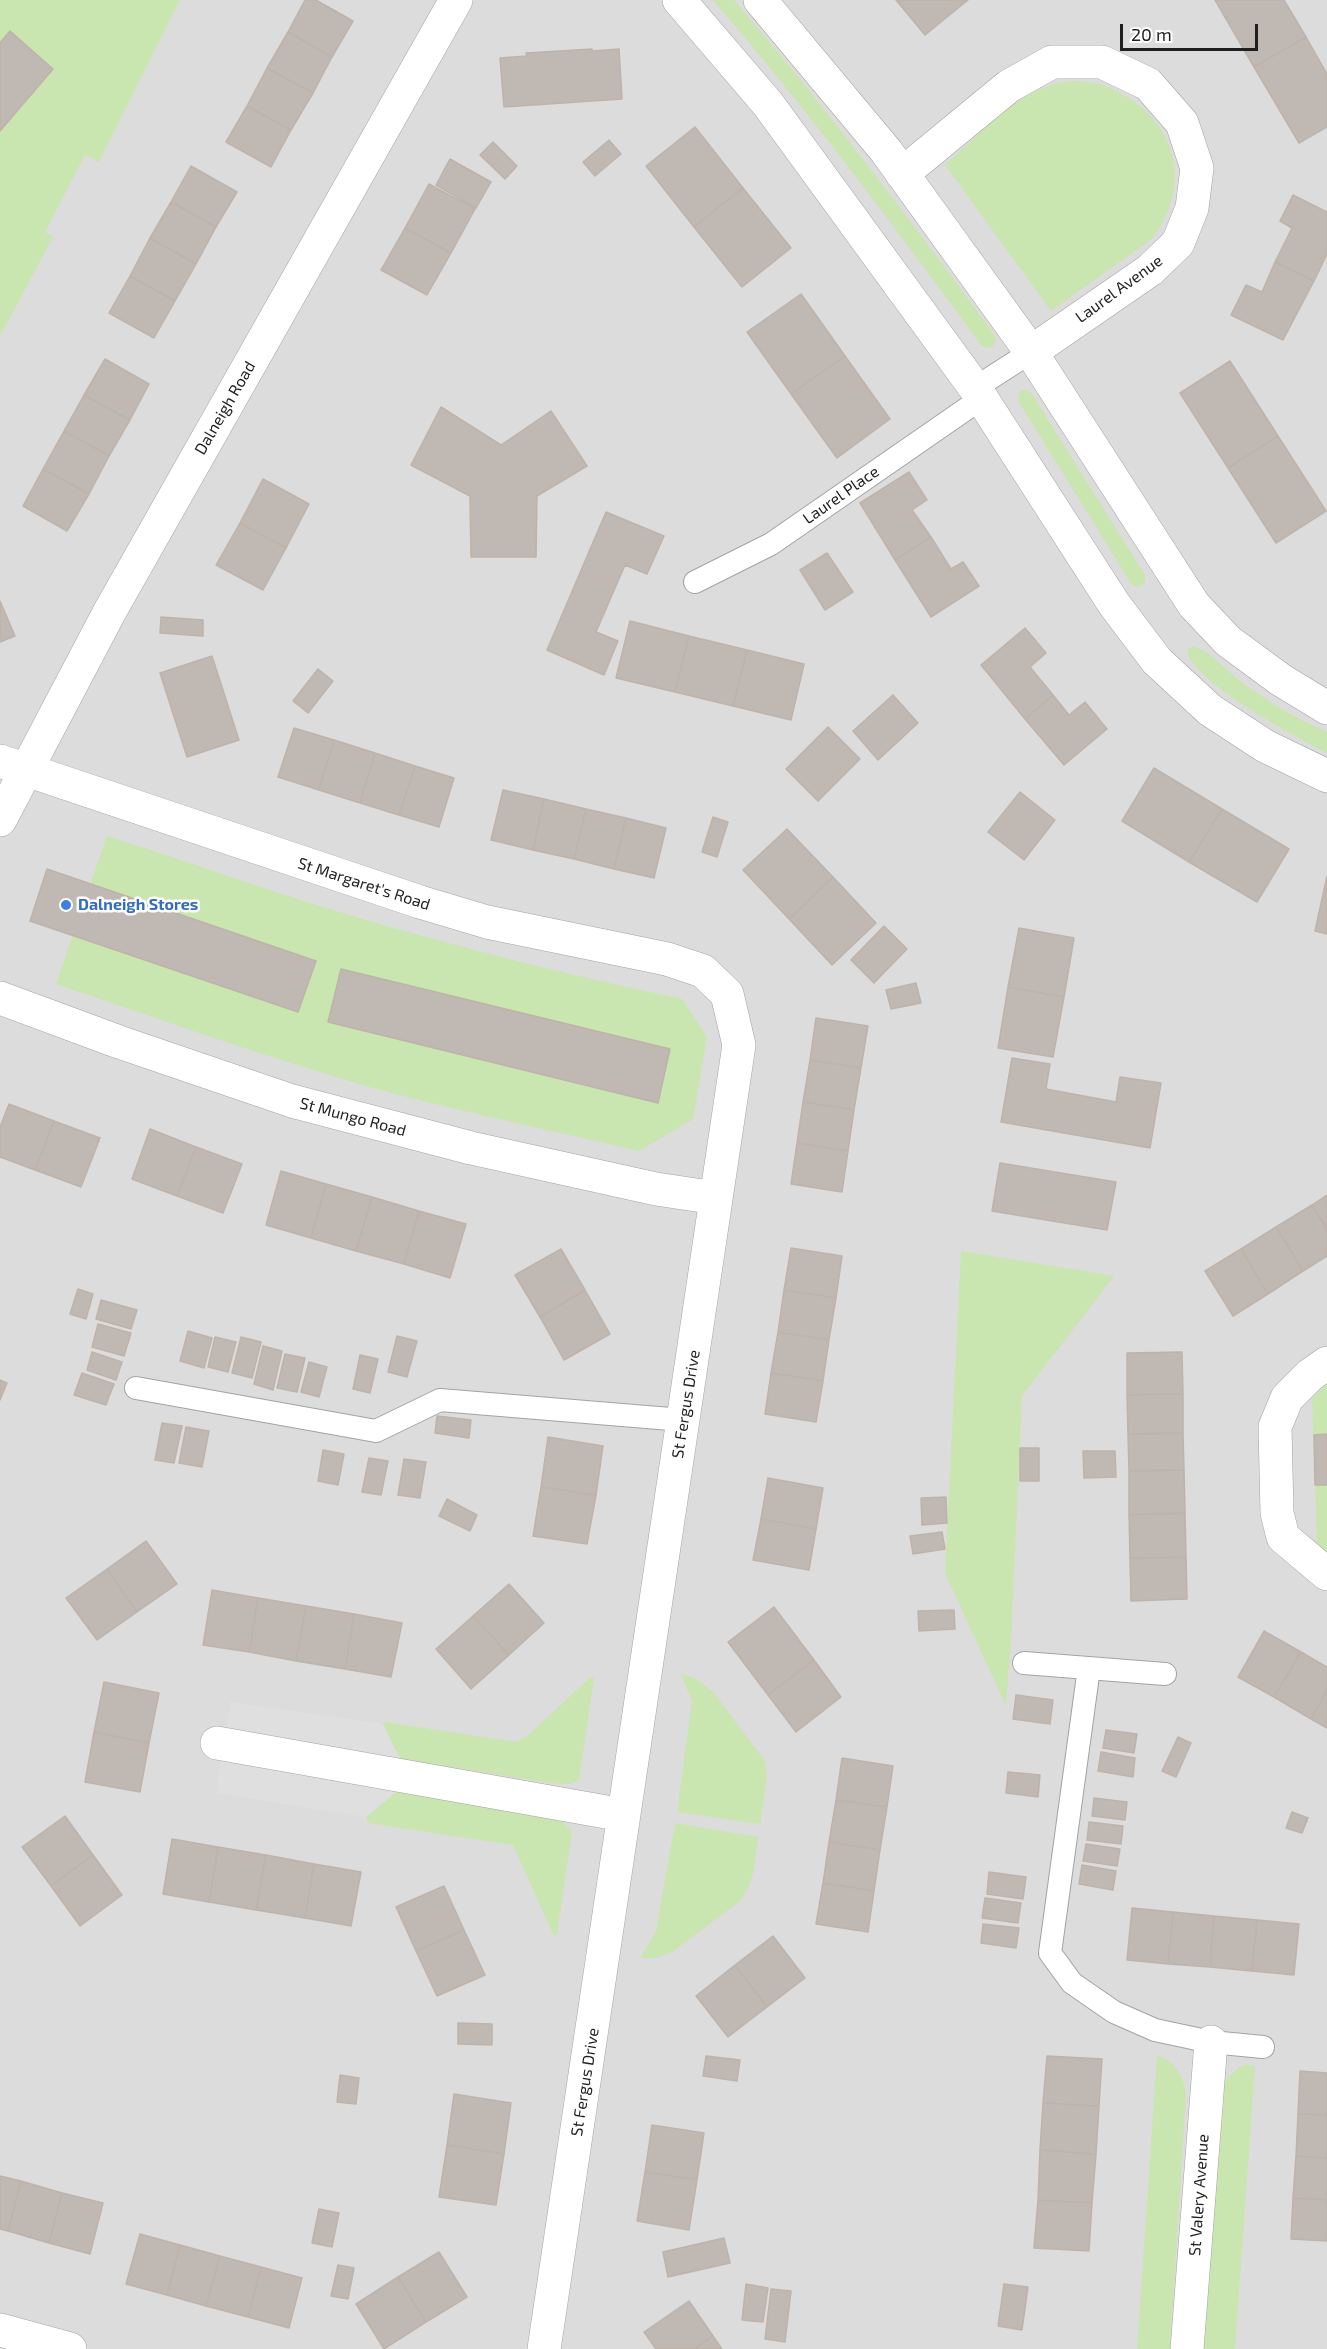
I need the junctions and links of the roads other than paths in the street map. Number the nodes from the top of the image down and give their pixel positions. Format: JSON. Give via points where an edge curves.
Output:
{"nodes":[{"id":1,"x":456,"y":0,"type":"edge"},
{"id":2,"x":679,"y":0,"type":"edge"},
{"id":3,"x":760,"y":0,"type":"edge"},
{"id":4,"x":902,"y":174,"type":"junction"},
{"id":5,"x":1031,"y":352,"type":"junction"},
{"id":6,"x":979,"y":393,"type":"junction"},
{"id":7,"x":695,"y":582,"type":"dead end"},
{"id":8,"x":1327,"y":708,"type":"edge"},
{"id":9,"x":13,"y":766,"type":"edge"},
{"id":10,"x":1327,"y":776,"type":"edge"},
{"id":11,"x":0,"y":820,"type":"edge"},
{"id":12,"x":727,"y":993,"type":"joint"},
{"id":13,"x":0,"y":998,"type":"edge"},
{"id":14,"x":716,"y":1198,"type":"junction"},
{"id":15,"x":1327,"y":1363,"type":"edge"},
{"id":16,"x":136,"y":1388,"type":"dead end"},
{"id":17,"x":683,"y":1420,"type":"junction"},
{"id":18,"x":1327,"y":1574,"type":"edge"},
{"id":19,"x":1024,"y":1663,"type":"dead end"},
{"id":20,"x":1089,"y":1668,"type":"junction"},
{"id":21,"x":1165,"y":1674,"type":"dead end"},
{"id":22,"x":217,"y":1743,"type":"dead end"},
{"id":23,"x":623,"y":1815,"type":"junction"},
{"id":24,"x":1211,"y":2042,"type":"junction"},
{"id":25,"x":1263,"y":2047,"type":"dead end"},
{"id":26,"x":0,"y":2330,"type":"edge"},
{"id":27,"x":70,"y":2349,"type":"edge"},
{"id":28,"x":544,"y":2349,"type":"edge"},
{"id":29,"x":1187,"y":2349,"type":"edge"}],
"edges":[{"from":1,"to":9,"type":"street","name":"Dalneigh Road","via":[[110,611]]},
{"from":2,"to":6,"type":"street","via":[[768,104]]},
{"from":3,"to":4,"type":"street"},
{"from":4,"to":5,"type":"street"},
{"from":4,"to":5,"type":"street","name":"Laurel Avenue","via":[[1010,86],[1052,62],[1102,62],[1148,84],[1182,123],[1197,168],[1192,208],[1178,243],[1150,270]]},
{"from":5,"to":6,"type":"lane","name":"Laurel Avenue"},
{"from":5,"to":8,"type":"street","via":[[1194,605],[1228,641]]},
{"from":6,"to":7,"type":"lane","name":"Laurel Place","via":[[771,544]]},
{"from":6,"to":10,"type":"street","via":[[1114,604],[1157,661],[1210,710],[1265,746]]},
{"from":9,"to":11,"type":"street","name":"Dalneigh Road"},
{"from":9,"to":12,"type":"street","name":"St Margaret's Road","via":[[420,903],[487,922],[667,959],[703,971]]},
{"from":12,"to":14,"type":"street","name":"St Fergus Drive","via":[[739,1045]]},
{"from":13,"to":14,"type":"street","name":"St Mungo Road","via":[[292,1101],[471,1148],[656,1189]]},
{"from":14,"to":17,"type":"street","name":"St Fergus Drive"},
{"from":15,"to":18,"type":"street","via":[[1287,1398],[1275,1426],[1277,1513],[1283,1537]]},
{"from":16,"to":17,"type":"lane","via":[[376,1431],[440,1401]]},
{"from":17,"to":23,"type":"street","name":"St Fergus Drive"},
{"from":19,"to":20,"type":"lane"},
{"from":20,"to":21,"type":"lane"},
{"from":20,"to":24,"type":"lane","via":[[1050,1953],[1072,1983],[1114,2012],[1155,2030]]},
{"from":22,"to":23,"type":"street"},
{"from":23,"to":28,"type":"street","name":"St Fergus Drive"},
{"from":24,"to":25,"type":"lane"},
{"from":24,"to":29,"type":"street","name":"St Valery Avenue"},
{"from":26,"to":27,"type":"street"}]}
